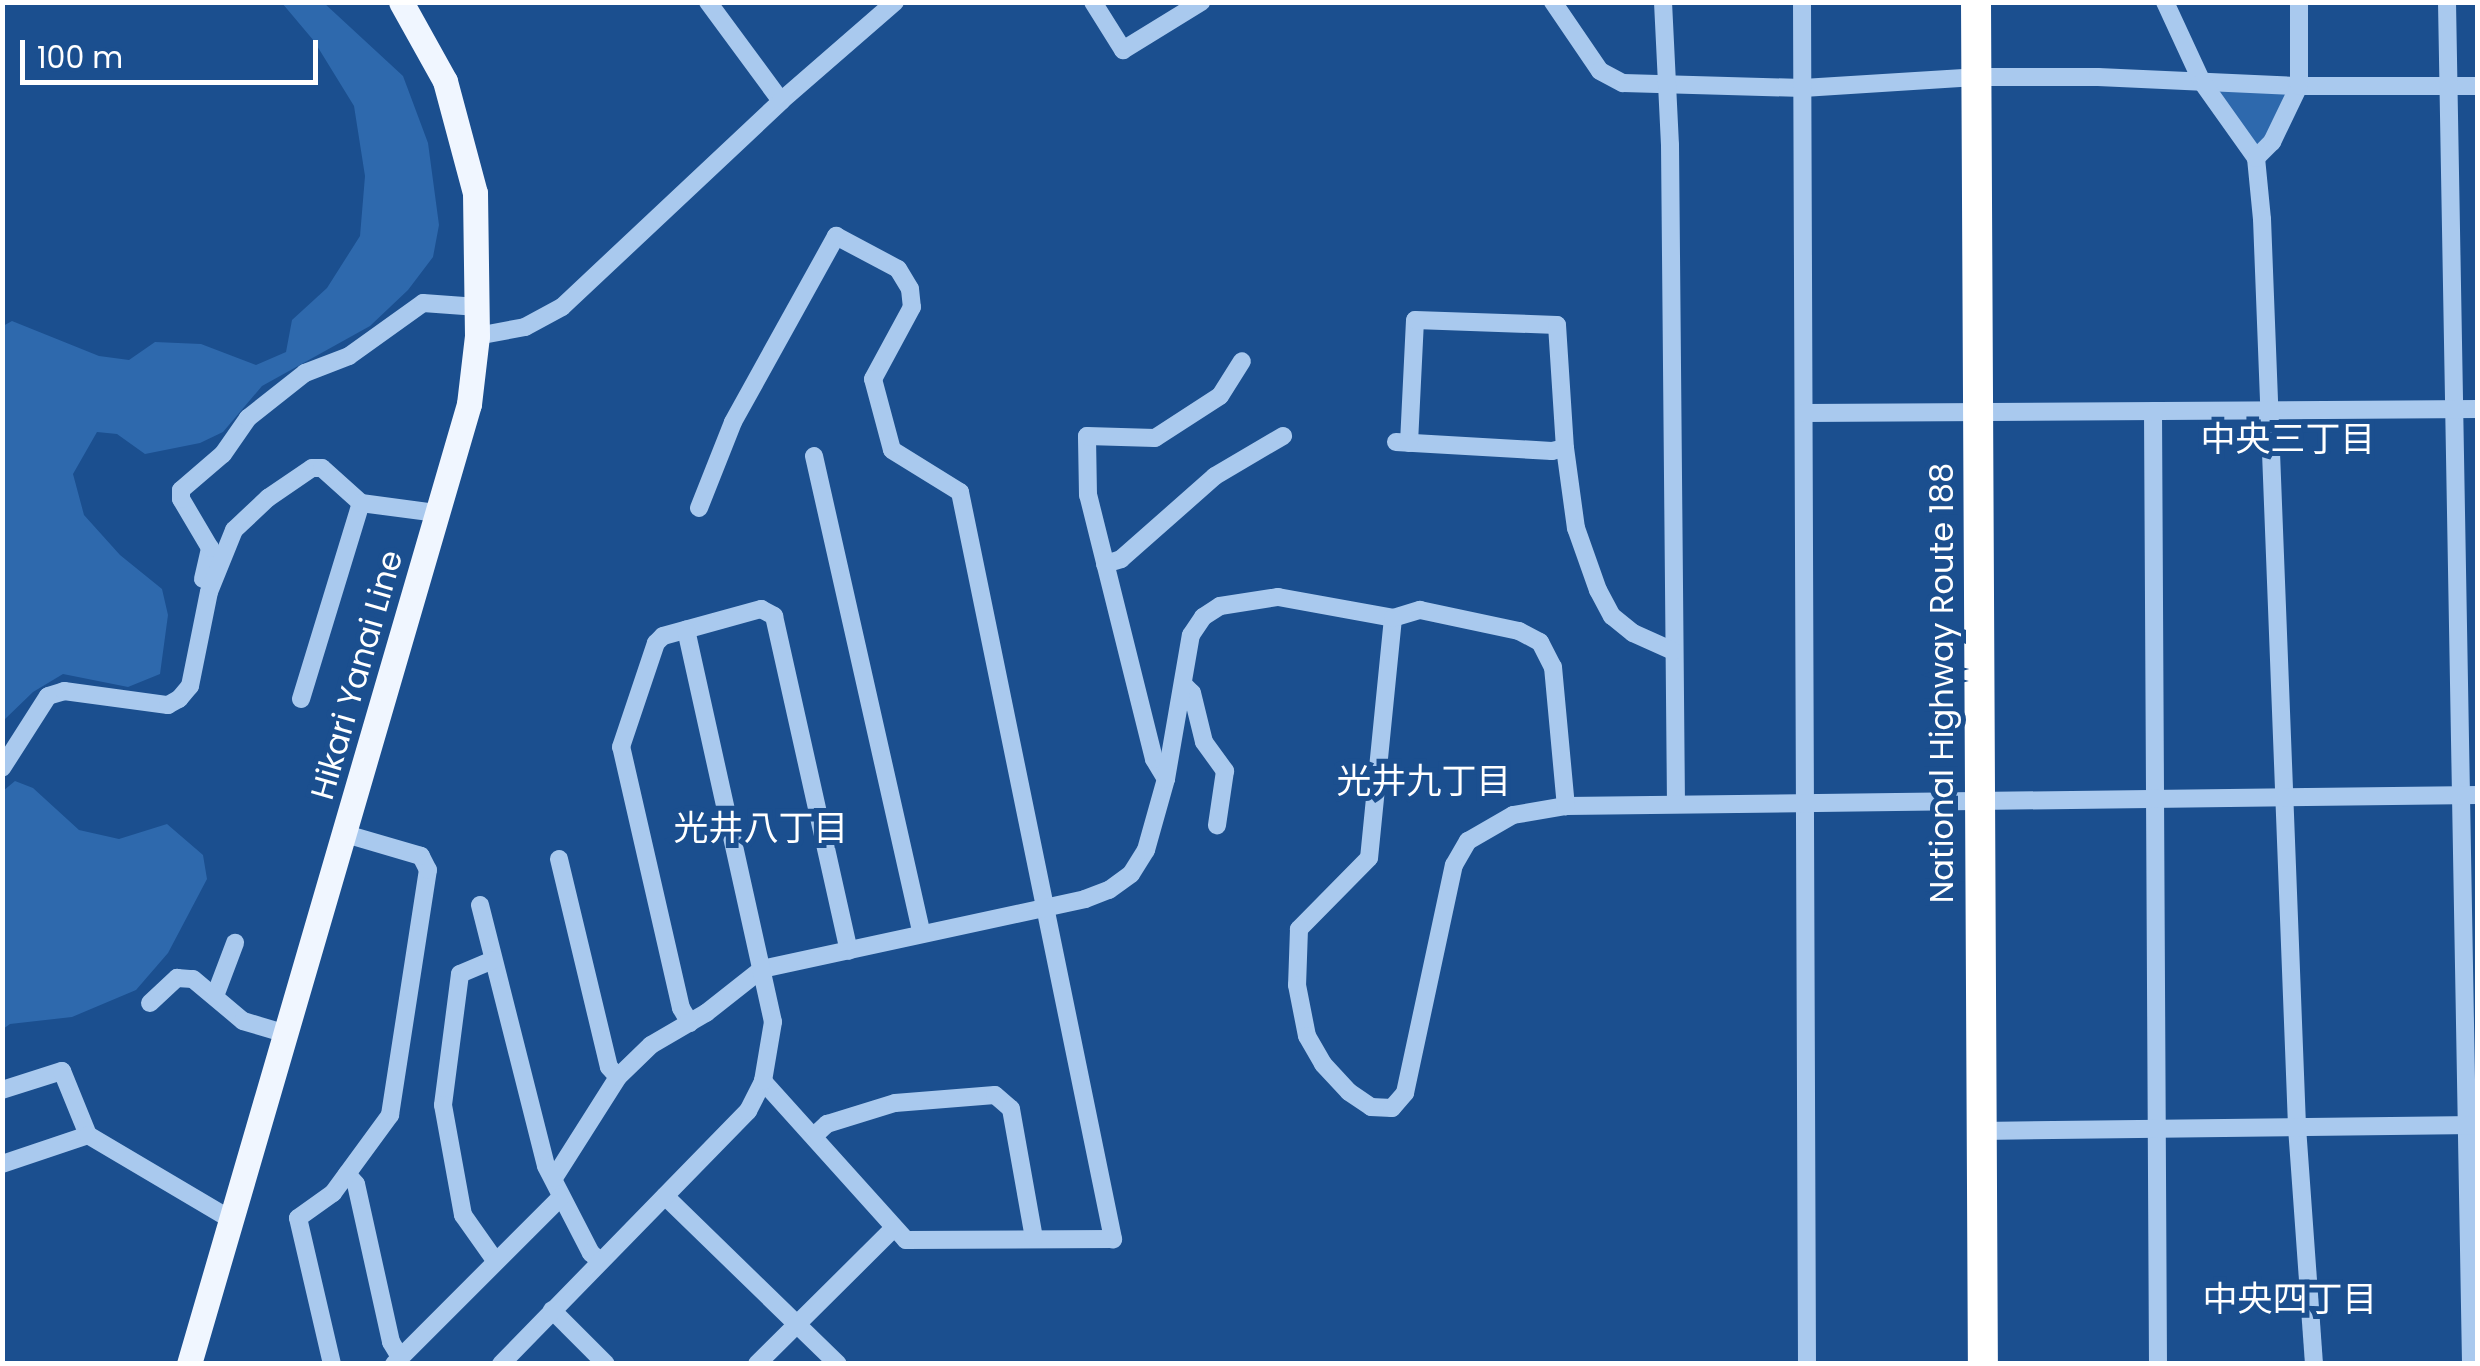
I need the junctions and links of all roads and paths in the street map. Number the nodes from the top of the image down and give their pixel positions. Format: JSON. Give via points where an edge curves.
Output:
{"nodes":[{"id":1,"x":401,"y":2,"type":"edge"},
{"id":2,"x":708,"y":2,"type":"edge"},
{"id":3,"x":896,"y":2,"type":"edge"},
{"id":4,"x":1094,"y":2,"type":"edge"},
{"id":5,"x":1201,"y":2,"type":"edge"},
{"id":6,"x":1553,"y":2,"type":"edge"},
{"id":7,"x":1663,"y":2,"type":"edge"},
{"id":8,"x":1802,"y":2,"type":"edge"},
{"id":9,"x":1976,"y":2,"type":"edge"},
{"id":10,"x":2165,"y":2,"type":"edge"},
{"id":11,"x":2299,"y":2,"type":"edge"},
{"id":12,"x":2447,"y":2,"type":"edge"},
{"id":13,"x":1976,"y":76,"type":"junction"},
{"id":14,"x":2202,"y":82,"type":"junction"},
{"id":15,"x":1664,"y":84,"type":"junction"},
{"id":16,"x":2298,"y":86,"type":"junction"},
{"id":17,"x":2448,"y":86,"type":"junction"},
{"id":18,"x":2478,"y":86,"type":"edge"},
{"id":19,"x":1803,"y":88,"type":"junction"},
{"id":20,"x":781,"y":101,"type":"junction"},
{"id":21,"x":2256,"y":158,"type":"junction"},
{"id":22,"x":478,"y":307,"type":"junction"},
{"id":23,"x":477,"y":336,"type":"junction"},
{"id":24,"x":1242,"y":361,"type":"dead end"},
{"id":25,"x":2454,"y":409,"type":"junction"},
{"id":26,"x":2478,"y":409,"type":"edge"},
{"id":27,"x":2270,"y":410,"type":"junction"},
{"id":28,"x":2153,"y":411,"type":"junction"},
{"id":29,"x":1976,"y":412,"type":"junction"},
{"id":30,"x":1804,"y":413,"type":"junction"},
{"id":31,"x":1283,"y":436,"type":"dead end"},
{"id":32,"x":1565,"y":448,"type":"junction"},
{"id":33,"x":814,"y":456,"type":"dead end"},
{"id":34,"x":362,"y":503,"type":"junction"},
{"id":35,"x":699,"y":508,"type":"dead end"},
{"id":36,"x":437,"y":513,"type":"junction"},
{"id":37,"x":1106,"y":564,"type":"junction"},
{"id":38,"x":208,"y":592,"type":"junction"},
{"id":39,"x":1392,"y":618,"type":"junction"},
{"id":40,"x":686,"y":630,"type":"junction"},
{"id":41,"x":1673,"y":651,"type":"junction"},
{"id":42,"x":1184,"y":685,"type":"junction"},
{"id":43,"x":302,"y":699,"type":"dead end"},
{"id":44,"x":2,"y":768,"type":"edge"},
{"id":45,"x":1166,"y":780,"type":"junction"},
{"id":46,"x":2469,"y":795,"type":"edge"},
{"id":47,"x":2286,"y":797,"type":"junction"},
{"id":48,"x":2154,"y":799,"type":"junction"},
{"id":49,"x":1978,"y":802,"type":"junction"},
{"id":50,"x":1676,"y":804,"type":"junction"},
{"id":51,"x":1805,"y":804,"type":"junction"},
{"id":52,"x":1566,"y":806,"type":"junction"},
{"id":53,"x":1217,"y":824,"type":"dead end"},
{"id":54,"x":346,"y":834,"type":"junction"},
{"id":55,"x":559,"y":858,"type":"dead end"},
{"id":56,"x":480,"y":905,"type":"dead end"},
{"id":57,"x":1047,"y":907,"type":"junction"},
{"id":58,"x":922,"y":934,"type":"junction"},
{"id":59,"x":235,"y":943,"type":"dead end"},
{"id":60,"x":849,"y":951,"type":"junction"},
{"id":61,"x":493,"y":960,"type":"junction"},
{"id":62,"x":762,"y":969,"type":"junction"},
{"id":63,"x":216,"y":996,"type":"junction"},
{"id":64,"x":150,"y":1003,"type":"dead end"},
{"id":65,"x":690,"y":1023,"type":"junction"},
{"id":66,"x":287,"y":1034,"type":"junction"},
{"id":67,"x":618,"y":1077,"type":"junction"},
{"id":68,"x":763,"y":1081,"type":"junction"},
{"id":69,"x":2,"y":1090,"type":"edge"},
{"id":70,"x":2472,"y":1126,"type":"edge"},
{"id":71,"x":2298,"y":1128,"type":"junction"},
{"id":72,"x":2156,"y":1129,"type":"junction"},
{"id":73,"x":1980,"y":1131,"type":"junction"},
{"id":74,"x":88,"y":1136,"type":"junction"},
{"id":75,"x":814,"y":1136,"type":"junction"},
{"id":76,"x":2,"y":1164,"type":"edge"},
{"id":77,"x":347,"y":1174,"type":"junction"},
{"id":78,"x":558,"y":1187,"type":"junction"},
{"id":79,"x":665,"y":1196,"type":"junction"},
{"id":80,"x":232,"y":1220,"type":"junction"},
{"id":81,"x":893,"y":1229,"type":"junction"},
{"id":82,"x":1034,"y":1238,"type":"junction"},
{"id":83,"x":494,"y":1259,"type":"junction"},
{"id":84,"x":599,"y":1260,"type":"junction"},
{"id":85,"x":552,"y":1310,"type":"junction"},
{"id":86,"x":796,"y":1322,"type":"junction"},
{"id":87,"x":397,"y":1360,"type":"edge"},
{"id":88,"x":189,"y":1364,"type":"edge"},
{"id":89,"x":332,"y":1364,"type":"edge"},
{"id":90,"x":501,"y":1364,"type":"edge"},
{"id":91,"x":606,"y":1364,"type":"edge"},
{"id":92,"x":758,"y":1364,"type":"edge"},
{"id":93,"x":838,"y":1364,"type":"edge"},
{"id":94,"x":1807,"y":1364,"type":"edge"},
{"id":95,"x":1983,"y":1364,"type":"edge"},
{"id":96,"x":2158,"y":1364,"type":"edge"},
{"id":97,"x":2314,"y":1364,"type":"edge"},
{"id":98,"x":2471,"y":1364,"type":"edge"}],
"edges":[{"from":1,"to":22,"type":"main road","name":"Hikari Yanai Line","via":[[456,111],[475,193]]},
{"from":2,"to":20,"type":"street"},
{"from":3,"to":20,"type":"street"},
{"from":4,"to":5,"type":"street","via":[[1123,50]]},
{"from":6,"to":15,"type":"street","via":[[1600,72],[1622,82]]},
{"from":7,"to":15,"type":"street"},
{"from":8,"to":19,"type":"street"},
{"from":9,"to":13,"type":"highway","name":"National Highway Route 188"},
{"from":10,"to":14,"type":"street"},
{"from":11,"to":16,"type":"street"},
{"from":12,"to":17,"type":"street"},
{"from":13,"to":14,"type":"street"},
{"from":13,"to":19,"type":"street"},
{"from":13,"to":29,"type":"highway","name":"National Highway Route 188"},
{"from":14,"to":16,"type":"street"},
{"from":14,"to":21,"type":"street"},
{"from":15,"to":19,"type":"street"},
{"from":15,"to":41,"type":"street","via":[[1670,145]]},
{"from":16,"to":17,"type":"street"},
{"from":16,"to":21,"type":"street","via":[[2272,142]]},
{"from":17,"to":18,"type":"street"},
{"from":17,"to":25,"type":"street"},
{"from":19,"to":30,"type":"street"},
{"from":20,"to":23,"type":"street","via":[[562,307],[525,327]]},
{"from":21,"to":27,"type":"street"},
{"from":22,"to":23,"type":"main road","name":"Hikari Yanai Line"},
{"from":22,"to":38,"type":"street","via":[[423,302],[349,356],[305,374],[248,418],[223,454],[181,490],[210,548],[202,582]]},
{"from":23,"to":36,"type":"main road","name":"Hikari Yanai Line","via":[[469,404]]},
{"from":24,"to":37,"type":"street","via":[[1220,396],[1155,438],[1088,436],[1088,495]]},
{"from":25,"to":26,"type":"street"},
{"from":25,"to":27,"type":"street"},
{"from":25,"to":46,"type":"street"},
{"from":27,"to":28,"type":"street"},
{"from":27,"to":47,"type":"street"},
{"from":28,"to":29,"type":"street"},
{"from":28,"to":48,"type":"street"},
{"from":29,"to":30,"type":"street"},
{"from":29,"to":49,"type":"highway","name":"National Highway Route 188"},
{"from":30,"to":51,"type":"street"},
{"from":31,"to":37,"type":"street","via":[[1215,476],[1121,559]]},
{"from":32,"to":32,"type":"street","via":[[1556,325],[1415,320],[1402,442]]},
{"from":32,"to":41,"type":"street","via":[[1576,528],[1612,616]]},
{"from":33,"to":58,"type":"street"},
{"from":34,"to":36,"type":"street"},
{"from":34,"to":38,"type":"street","via":[[322,468],[312,468],[234,530]]},
{"from":34,"to":43,"type":"street"},
{"from":35,"to":57,"type":"street","via":[[733,422],[836,236],[898,269],[912,308],[872,379],[892,450],[960,492]]},
{"from":36,"to":54,"type":"main road","name":"Hikari Yanai Line"},
{"from":37,"to":45,"type":"street","via":[[1154,759]]},
{"from":38,"to":44,"type":"street","via":[[190,686],[179,699],[168,705],[64,691],[48,696]]},
{"from":39,"to":42,"type":"street","via":[[1278,597],[1220,606],[1191,635]]},
{"from":39,"to":52,"type":"street","via":[[1420,610],[1519,631],[1540,642],[1552,666]]},
{"from":39,"to":52,"type":"street","via":[[1369,858],[1299,929],[1297,984],[1307,1036],[1349,1092],[1371,1107],[1392,1108],[1405,1092],[1454,866],[1468,841],[1513,815]]},
{"from":40,"to":60,"type":"street","via":[[761,609],[774,616]]},
{"from":40,"to":62,"type":"street"},
{"from":40,"to":65,"type":"street","via":[[656,642],[621,747],[680,1008]]},
{"from":41,"to":50,"type":"street"},
{"from":42,"to":45,"type":"street"},
{"from":42,"to":53,"type":"street","via":[[1204,742],[1225,771]]},
{"from":45,"to":57,"type":"street","via":[[1146,850],[1131,874],[1110,890]]},
{"from":46,"to":47,"type":"street"},
{"from":46,"to":70,"type":"street"},
{"from":47,"to":48,"type":"street"},
{"from":47,"to":71,"type":"street"},
{"from":48,"to":49,"type":"street"},
{"from":48,"to":72,"type":"street"},
{"from":49,"to":51,"type":"street"},
{"from":49,"to":73,"type":"highway","name":"National Highway Route 188"},
{"from":50,"to":51,"type":"street"},
{"from":50,"to":52,"type":"street"},
{"from":51,"to":94,"type":"street"},
{"from":54,"to":66,"type":"main road","name":"Hikari Yanai Line"},
{"from":54,"to":77,"type":"street","via":[[420,856],[428,870],[390,1115]]},
{"from":55,"to":67,"type":"street","via":[[609,1068]]},
{"from":56,"to":61,"type":"street"},
{"from":57,"to":58,"type":"street"},
{"from":57,"to":82,"type":"street","via":[[1113,1239]]},
{"from":58,"to":60,"type":"street"},
{"from":59,"to":63,"type":"street"},
{"from":60,"to":62,"type":"street"},
{"from":61,"to":78,"type":"street","via":[[546,1166]]},
{"from":61,"to":83,"type":"street","via":[[460,974],[443,1105],[463,1214]]},
{"from":62,"to":65,"type":"street"},
{"from":62,"to":68,"type":"street","via":[[773,1022]]},
{"from":63,"to":64,"type":"street","via":[[193,979],[177,978]]},
{"from":63,"to":66,"type":"street","via":[[243,1021]]},
{"from":65,"to":67,"type":"street","via":[[651,1045]]},
{"from":66,"to":80,"type":"main road","name":"Hikari Yanai Line"},
{"from":67,"to":78,"type":"street"},
{"from":68,"to":75,"type":"street"},
{"from":68,"to":79,"type":"street","via":[[748,1111]]},
{"from":69,"to":74,"type":"street","via":[[62,1072]]},
{"from":70,"to":71,"type":"street"},
{"from":70,"to":98,"type":"street"},
{"from":71,"to":72,"type":"street"},
{"from":71,"to":97,"type":"street"},
{"from":72,"to":73,"type":"street"},
{"from":72,"to":96,"type":"street"},
{"from":73,"to":95,"type":"highway","name":"National Highway Route 188"},
{"from":74,"to":76,"type":"street"},
{"from":74,"to":80,"type":"street"},
{"from":75,"to":81,"type":"street"},
{"from":75,"to":82,"type":"street","via":[[827,1124],[895,1103],[996,1095],[1011,1109]]},
{"from":77,"to":87,"type":"street","via":[[356,1184]]},
{"from":77,"to":89,"type":"street","via":[[298,1218]]},
{"from":78,"to":83,"type":"street"},
{"from":78,"to":84,"type":"street"},
{"from":79,"to":84,"type":"street"},
{"from":79,"to":86,"type":"street"},
{"from":80,"to":88,"type":"main road","name":"Hikari Yanai Line"},
{"from":81,"to":82,"type":"street","via":[[906,1240]]},
{"from":81,"to":86,"type":"street"},
{"from":83,"to":87,"type":"street"},
{"from":84,"to":85,"type":"street"},
{"from":85,"to":90,"type":"street"},
{"from":85,"to":91,"type":"street"},
{"from":86,"to":92,"type":"street"},
{"from":86,"to":93,"type":"street"}]}
